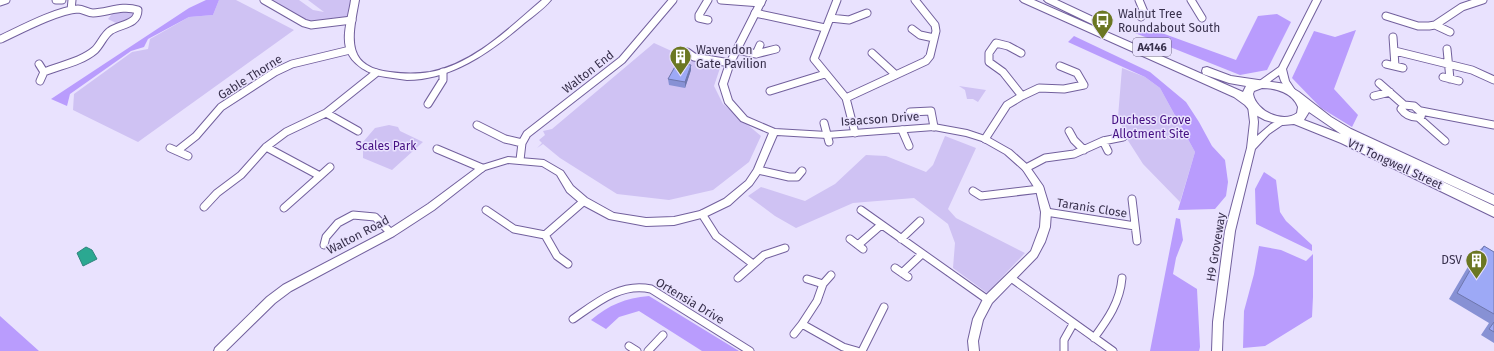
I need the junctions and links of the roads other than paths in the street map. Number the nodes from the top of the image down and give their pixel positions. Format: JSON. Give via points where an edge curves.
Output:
{"nodes":[{"id":1,"x":6,"y":0,"type":"edge"},
{"id":2,"x":56,"y":0,"type":"edge"},
{"id":3,"x":62,"y":0,"type":"edge"},
{"id":4,"x":72,"y":0,"type":"edge"},
{"id":5,"x":128,"y":0,"type":"edge"},
{"id":6,"x":264,"y":0,"type":"edge"},
{"id":7,"x":355,"y":0,"type":"edge"},
{"id":8,"x":547,"y":0,"type":"edge"},
{"id":9,"x":673,"y":0,"type":"edge"},
{"id":10,"x":708,"y":0,"type":"edge"},
{"id":11,"x":721,"y":0,"type":"edge"},
{"id":12,"x":838,"y":0,"type":"edge"},
{"id":13,"x":915,"y":0,"type":"edge"},
{"id":14,"x":1025,"y":0,"type":"edge"},
{"id":15,"x":1049,"y":0,"type":"edge"},
{"id":16,"x":1139,"y":0,"type":"edge"},
{"id":17,"x":1191,"y":0,"type":"edge"},
{"id":18,"x":1483,"y":0,"type":"edge"},
{"id":19,"x":0,"y":2,"type":"edge"},
{"id":20,"x":762,"y":2,"type":"edge"},
{"id":21,"x":1316,"y":3,"type":"edge"},
{"id":22,"x":124,"y":7,"type":"junction"},
{"id":23,"x":71,"y":10,"type":"junction"},
{"id":24,"x":756,"y":13,"type":"junction"},
{"id":25,"x":867,"y":13,"type":"dead end"},
{"id":26,"x":1386,"y":16,"type":"dead end"},
{"id":27,"x":1141,"y":17,"type":"dead end"},
{"id":28,"x":830,"y":18,"type":"junction"},
{"id":29,"x":1202,"y":18,"type":"dead end"},
{"id":30,"x":352,"y":20,"type":"junction"},
{"id":31,"x":708,"y":20,"type":"dead end"},
{"id":32,"x":1435,"y":25,"type":"junction"},
{"id":33,"x":825,"y":28,"type":"junction"},
{"id":34,"x":912,"y":29,"type":"dead end"},
{"id":35,"x":1450,"y":32,"type":"dead end"},
{"id":36,"x":1393,"y":37,"type":"dead end"},
{"id":37,"x":934,"y":38,"type":"junction"},
{"id":38,"x":1,"y":39,"type":"dead end"},
{"id":39,"x":760,"y":45,"type":"dead end"},
{"id":40,"x":776,"y":49,"type":"dead end"},
{"id":41,"x":1447,"y":49,"type":"dead end"},
{"id":42,"x":350,"y":50,"type":"junction"},
{"id":43,"x":737,"y":50,"type":"junction"},
{"id":44,"x":1395,"y":51,"type":"junction"},
{"id":45,"x":687,"y":52,"type":"dead end"},
{"id":46,"x":872,"y":53,"type":"dead end"},
{"id":47,"x":1021,"y":53,"type":"dead end"},
{"id":48,"x":756,"y":54,"type":"junction"},
{"id":49,"x":730,"y":63,"type":"junction"},
{"id":50,"x":39,"y":64,"type":"dead end"},
{"id":51,"x":1386,"y":64,"type":"dead end"},
{"id":52,"x":1450,"y":65,"type":"junction"},
{"id":53,"x":1060,"y":66,"type":"dead end"},
{"id":54,"x":1395,"y":66,"type":"junction"},
{"id":55,"x":1403,"y":68,"type":"dead end"},
{"id":56,"x":1282,"y":69,"type":"junction"},
{"id":57,"x":44,"y":72,"type":"junction"},
{"id":58,"x":443,"y":72,"type":"junction"},
{"id":59,"x":376,"y":73,"type":"junction"},
{"id":60,"x":825,"y":74,"type":"junction"},
{"id":61,"x":896,"y":74,"type":"junction"},
{"id":62,"x":1443,"y":77,"type":"dead end"},
{"id":63,"x":1450,"y":79,"type":"junction"},
{"id":64,"x":1494,"y":80,"type":"edge"},
{"id":65,"x":40,"y":81,"type":"dead end"},
{"id":66,"x":1459,"y":81,"type":"dead end"},
{"id":67,"x":1379,"y":83,"type":"dead end"},
{"id":68,"x":1260,"y":84,"type":"junction"},
{"id":69,"x":773,"y":88,"type":"dead end"},
{"id":70,"x":1390,"y":92,"type":"junction"},
{"id":71,"x":1022,"y":96,"type":"junction"},
{"id":72,"x":1296,"y":96,"type":"junction"},
{"id":73,"x":1374,"y":96,"type":"dead end"},
{"id":74,"x":846,"y":98,"type":"junction"},
{"id":75,"x":428,"y":104,"type":"dead end"},
{"id":76,"x":1250,"y":104,"type":"junction"},
{"id":77,"x":1404,"y":105,"type":"junction"},
{"id":78,"x":910,"y":112,"type":"dead end"},
{"id":79,"x":326,"y":113,"type":"junction"},
{"id":80,"x":1420,"y":114,"type":"junction"},
{"id":81,"x":1289,"y":121,"type":"junction"},
{"id":82,"x":824,"y":123,"type":"dead end"},
{"id":83,"x":476,"y":125,"type":"dead end"},
{"id":84,"x":1494,"y":125,"type":"edge"},
{"id":85,"x":934,"y":128,"type":"junction"},
{"id":86,"x":902,"y":130,"type":"junction"},
{"id":87,"x":358,"y":131,"type":"dead end"},
{"id":88,"x":1069,"y":131,"type":"dead end"},
{"id":89,"x":774,"y":132,"type":"junction"},
{"id":90,"x":855,"y":133,"type":"junction"},
{"id":91,"x":1346,"y":136,"type":"junction"},
{"id":92,"x":1123,"y":137,"type":"dead end"},
{"id":93,"x":828,"y":138,"type":"junction"},
{"id":94,"x":985,"y":139,"type":"junction"},
{"id":95,"x":1103,"y":141,"type":"junction"},
{"id":96,"x":1446,"y":141,"type":"dead end"},
{"id":97,"x":522,"y":143,"type":"junction"},
{"id":98,"x":909,"y":146,"type":"dead end"},
{"id":99,"x":266,"y":147,"type":"junction"},
{"id":100,"x":1251,"y":148,"type":"junction"},
{"id":101,"x":1372,"y":148,"type":"junction"},
{"id":102,"x":437,"y":149,"type":"dead end"},
{"id":103,"x":1084,"y":150,"type":"junction"},
{"id":104,"x":1108,"y":152,"type":"dead end"},
{"id":105,"x":188,"y":156,"type":"dead end"},
{"id":106,"x":520,"y":160,"type":"junction"},
{"id":107,"x":330,"y":167,"type":"dead end"},
{"id":108,"x":482,"y":168,"type":"junction"},
{"id":109,"x":1026,"y":168,"type":"junction"},
{"id":110,"x":758,"y":170,"type":"junction"},
{"id":111,"x":802,"y":171,"type":"dead end"},
{"id":112,"x":320,"y":176,"type":"junction"},
{"id":113,"x":1040,"y":189,"type":"junction"},
{"id":114,"x":973,"y":191,"type":"dead end"},
{"id":115,"x":1132,"y":199,"type":"dead end"},
{"id":116,"x":1494,"y":200,"type":"edge"},
{"id":117,"x":584,"y":201,"type":"junction"},
{"id":118,"x":204,"y":207,"type":"dead end"},
{"id":119,"x":284,"y":208,"type":"dead end"},
{"id":120,"x":486,"y":210,"type":"dead end"},
{"id":121,"x":861,"y":210,"type":"dead end"},
{"id":122,"x":1046,"y":212,"type":"junction"},
{"id":123,"x":1494,"y":212,"type":"edge"},
{"id":124,"x":702,"y":214,"type":"junction"},
{"id":125,"x":920,"y":221,"type":"dead end"},
{"id":126,"x":881,"y":224,"type":"junction"},
{"id":127,"x":1135,"y":226,"type":"junction"},
{"id":128,"x":392,"y":232,"type":"junction"},
{"id":129,"x":545,"y":235,"type":"junction"},
{"id":130,"x":850,"y":239,"type":"dead end"},
{"id":131,"x":901,"y":239,"type":"junction"},
{"id":132,"x":1137,"y":241,"type":"dead end"},
{"id":133,"x":324,"y":246,"type":"dead end"},
{"id":134,"x":785,"y":248,"type":"dead end"},
{"id":135,"x":922,"y":254,"type":"junction"},
{"id":136,"x":568,"y":264,"type":"dead end"},
{"id":137,"x":753,"y":264,"type":"junction"},
{"id":138,"x":895,"y":268,"type":"dead end"},
{"id":139,"x":831,"y":275,"type":"dead end"},
{"id":140,"x":738,"y":278,"type":"dead end"},
{"id":141,"x":1011,"y":278,"type":"junction"},
{"id":142,"x":1122,"y":278,"type":"dead end"},
{"id":143,"x":807,"y":279,"type":"dead end"},
{"id":144,"x":823,"y":284,"type":"junction"},
{"id":145,"x":988,"y":300,"type":"junction"},
{"id":146,"x":884,"y":307,"type":"dead end"},
{"id":147,"x":573,"y":319,"type":"dead end"},
{"id":148,"x":802,"y":324,"type":"junction"},
{"id":149,"x":1073,"y":324,"type":"junction"},
{"id":150,"x":794,"y":334,"type":"dead end"},
{"id":151,"x":663,"y":335,"type":"dead end"},
{"id":152,"x":1094,"y":338,"type":"junction"},
{"id":153,"x":629,"y":346,"type":"dead end"},
{"id":154,"x":219,"y":351,"type":"edge"},
{"id":155,"x":637,"y":351,"type":"edge"},
{"id":156,"x":648,"y":351,"type":"edge"},
{"id":157,"x":750,"y":351,"type":"edge"},
{"id":158,"x":857,"y":351,"type":"edge"},
{"id":159,"x":862,"y":351,"type":"edge"},
{"id":160,"x":974,"y":351,"type":"edge"},
{"id":161,"x":1064,"y":351,"type":"edge"},
{"id":162,"x":1113,"y":351,"type":"edge"},
{"id":163,"x":1217,"y":351,"type":"edge"}],
"edges":[{"from":1,"to":19,"type":"street"},
{"from":2,"to":3,"type":"street"},
{"from":4,"to":23,"type":"street"},
{"from":5,"to":22,"type":"street"},
{"from":6,"to":30,"type":"street","via":[[311,25]]},
{"from":7,"to":30,"type":"street"},
{"from":8,"to":58,"type":"street","via":[[472,59]]},
{"from":9,"to":97,"type":"street","name":"Walton End","via":[[622,60],[527,134]]},
{"from":10,"to":31,"type":"street","via":[[698,15],[699,18]]},
{"from":11,"to":20,"type":"street"},
{"from":12,"to":28,"type":"street"},
{"from":13,"to":37,"type":"street","via":[[935,25]]},
{"from":14,"to":76,"type":"highway","number":"A4146","via":[[1221,86],[1238,94]]},
{"from":15,"to":68,"type":"highway","number":"A4146","via":[[1210,73]]},
{"from":16,"to":27,"type":"street","via":[[1144,12]]},
{"from":17,"to":29,"type":"street"},
{"from":18,"to":32,"type":"street","via":[[1462,6]]},
{"from":20,"to":24,"type":"street","name":"Isaacson Drive"},
{"from":21,"to":56,"type":"street"},
{"from":22,"to":23,"type":"street","via":[[91,13],[80,9]]},
{"from":22,"to":57,"type":"street","via":[[136,9],[139,12],[137,17],[128,24],[112,30],[96,50]]},
{"from":23,"to":38,"type":"street","via":[[9,32]]},
{"from":24,"to":33,"type":"street"},
{"from":24,"to":43,"type":"street","name":"Isaacson Drive"},
{"from":25,"to":28,"type":"street","via":[[848,21]]},
{"from":26,"to":32,"type":"street","via":[[1418,26]]},
{"from":28,"to":33,"type":"street"},
{"from":30,"to":42,"type":"street"},
{"from":32,"to":35,"type":"street"},
{"from":33,"to":60,"type":"street","via":[[814,59]]},
{"from":34,"to":37,"type":"street"},
{"from":36,"to":44,"type":"street"},
{"from":37,"to":61,"type":"street","via":[[930,56],[926,61]]},
{"from":39,"to":48,"type":"street"},
{"from":40,"to":48,"type":"street"},
{"from":41,"to":52,"type":"street"},
{"from":42,"to":59,"type":"street","via":[[364,67]]},
{"from":42,"to":105,"type":"street","name":"Gable Thorne","via":[[292,64],[221,107],[196,136],[174,150]]},
{"from":43,"to":48,"type":"street"},
{"from":43,"to":49,"type":"street","name":"Isaacson Drive"},
{"from":44,"to":52,"type":"street"},
{"from":44,"to":54,"type":"street"},
{"from":45,"to":49,"type":"street","via":[[694,57]]},
{"from":46,"to":61,"type":"street"},
{"from":47,"to":71,"type":"street","via":[[996,43],[989,53],[990,62],[1003,72]]},
{"from":49,"to":89,"type":"street","name":"Isaacson Drive","via":[[723,84],[728,101],[744,118]]},
{"from":50,"to":57,"type":"street"},
{"from":51,"to":54,"type":"street"},
{"from":52,"to":63,"type":"street"},
{"from":52,"to":64,"type":"street","via":[[1472,70]]},
{"from":53,"to":71,"type":"street","via":[[1077,73],[1084,85],[1064,89],[1039,88]]},
{"from":54,"to":55,"type":"street"},
{"from":56,"to":68,"type":"street"},
{"from":56,"to":72,"type":"street"},
{"from":57,"to":65,"type":"street"},
{"from":58,"to":59,"type":"street","via":[[405,78]]},
{"from":58,"to":75,"type":"street","via":[[443,80]]},
{"from":59,"to":79,"type":"street"},
{"from":60,"to":69,"type":"street"},
{"from":60,"to":74,"type":"street"},
{"from":61,"to":74,"type":"street"},
{"from":62,"to":63,"type":"street"},
{"from":63,"to":66,"type":"street"},
{"from":67,"to":70,"type":"street"},
{"from":68,"to":72,"type":"highway","number":"A4146","via":[[1283,87]]},
{"from":68,"to":76,"type":"highway","via":[[1250,88],[1247,94]]},
{"from":70,"to":73,"type":"street"},
{"from":70,"to":77,"type":"street"},
{"from":71,"to":94,"type":"street","via":[[1007,105]]},
{"from":72,"to":81,"type":"highway","via":[[1304,106],[1304,112],[1300,117]]},
{"from":72,"to":91,"type":"highway","name":"V11 Tongwell Street","number":"A4146"},
{"from":74,"to":90,"type":"street"},
{"from":76,"to":81,"type":"highway","number":"A4146","via":[[1266,116]]},
{"from":76,"to":100,"type":"street","name":"H9 Groveway","via":[[1254,122]]},
{"from":77,"to":80,"type":"street","via":[[1413,106]]},
{"from":77,"to":80,"type":"street","via":[[1401,107],[1409,117]]},
{"from":78,"to":85,"type":"street","name":"Isaacson Drive","via":[[931,111]]},
{"from":79,"to":87,"type":"street"},
{"from":79,"to":99,"type":"street","via":[[286,132]]},
{"from":80,"to":84,"type":"street"},
{"from":80,"to":96,"type":"street"},
{"from":81,"to":91,"type":"highway","name":"V11 Tongwell Street","number":"A4146"},
{"from":81,"to":100,"type":"street","name":"H9 Groveway","via":[[1270,128]]},
{"from":82,"to":93,"type":"street","name":"Isaacson Drive"},
{"from":83,"to":97,"type":"street","via":[[506,139]]},
{"from":85,"to":86,"type":"street","name":"Isaacson Drive"},
{"from":85,"to":94,"type":"street","name":"Isaacson Drive","via":[[967,133]]},
{"from":86,"to":90,"type":"street","name":"Isaacson Drive"},
{"from":86,"to":98,"type":"street"},
{"from":88,"to":103,"type":"street"},
{"from":89,"to":93,"type":"street","name":"Isaacson Drive"},
{"from":89,"to":110,"type":"street","name":"Walton Road"},
{"from":90,"to":93,"type":"street","name":"Isaacson Drive"},
{"from":91,"to":101,"type":"highway","name":"V11 Tongwell Street","number":"A4146"},
{"from":92,"to":95,"type":"street"},
{"from":94,"to":109,"type":"street","name":"Isaacson Drive","via":[[1008,152]]},
{"from":95,"to":103,"type":"street"},
{"from":95,"to":104,"type":"street"},
{"from":97,"to":106,"type":"street"},
{"from":99,"to":112,"type":"street"},
{"from":99,"to":118,"type":"street","via":[[241,175],[216,193]]},
{"from":100,"to":163,"type":"street","name":"H9 Groveway","via":[[1230,231],[1218,322]]},
{"from":101,"to":116,"type":"highway","name":"V11 Tongwell Street","number":"A4146"},
{"from":101,"to":123,"type":"highway","name":"V11 Tongwell Street","number":"A4146"},
{"from":102,"to":108,"type":"street"},
{"from":103,"to":109,"type":"street","via":[[1045,158]]},
{"from":106,"to":108,"type":"street","name":"Walton Road","via":[[508,160]]},
{"from":106,"to":117,"type":"street","name":"Walton Road","via":[[544,163],[560,174],[570,189]]},
{"from":107,"to":112,"type":"street"},
{"from":108,"to":128,"type":"street","name":"Walton Road","via":[[431,207]]},
{"from":109,"to":113,"type":"street","name":"Isaacson Drive"},
{"from":110,"to":111,"type":"street","via":[[789,177],[797,177]]},
{"from":110,"to":124,"type":"street","name":"Walton Road","via":[[749,183],[727,202]]},
{"from":112,"to":119,"type":"street"},
{"from":113,"to":114,"type":"street","via":[[981,200]]},
{"from":113,"to":122,"type":"street","name":"Isaacson Drive"},
{"from":115,"to":127,"type":"street","name":"Taranis Close"},
{"from":117,"to":124,"type":"street","name":"Walton Road","via":[[612,216],[646,222],[674,221]]},
{"from":117,"to":129,"type":"street"},
{"from":120,"to":129,"type":"street","via":[[514,229]]},
{"from":121,"to":126,"type":"street"},
{"from":122,"to":127,"type":"street","name":"Taranis Close"},
{"from":122,"to":141,"type":"street","name":"Isaacson Drive","via":[[1045,227],[1034,254]]},
{"from":124,"to":137,"type":"street","via":[[716,236]]},
{"from":125,"to":131,"type":"street"},
{"from":126,"to":130,"type":"street","via":[[861,247]]},
{"from":126,"to":131,"type":"street"},
{"from":127,"to":132,"type":"street","name":"Taranis Close"},
{"from":128,"to":133,"type":"street","via":[[375,217],[353,215],[338,224],[326,237]]},
{"from":128,"to":154,"type":"street","name":"Walton Road","via":[[287,288],[271,300]]},
{"from":129,"to":136,"type":"street","via":[[557,256]]},
{"from":131,"to":135,"type":"street"},
{"from":134,"to":137,"type":"street","via":[[764,255]]},
{"from":135,"to":138,"type":"street","via":[[905,275]]},
{"from":135,"to":145,"type":"street"},
{"from":137,"to":140,"type":"street"},
{"from":139,"to":144,"type":"street"},
{"from":141,"to":145,"type":"street","name":"Isaacson Drive"},
{"from":141,"to":149,"type":"street"},
{"from":142,"to":152,"type":"street","via":[[1122,286],[1112,314]]},
{"from":143,"to":144,"type":"street"},
{"from":144,"to":148,"type":"street","via":[[817,301]]},
{"from":145,"to":160,"type":"street","name":"Isaacson Drive","via":[[978,320],[973,341]]},
{"from":146,"to":159,"type":"street"},
{"from":147,"to":157,"type":"street","name":"Ortensia Drive","via":[[621,291],[636,287],[651,289]]},
{"from":148,"to":150,"type":"street"},
{"from":148,"to":158,"type":"street","via":[[843,347]]},
{"from":149,"to":152,"type":"street"},
{"from":149,"to":161,"type":"street","via":[[1065,335]]},
{"from":151,"to":156,"type":"street"},
{"from":152,"to":162,"type":"street"},
{"from":153,"to":155,"type":"street"}]}
